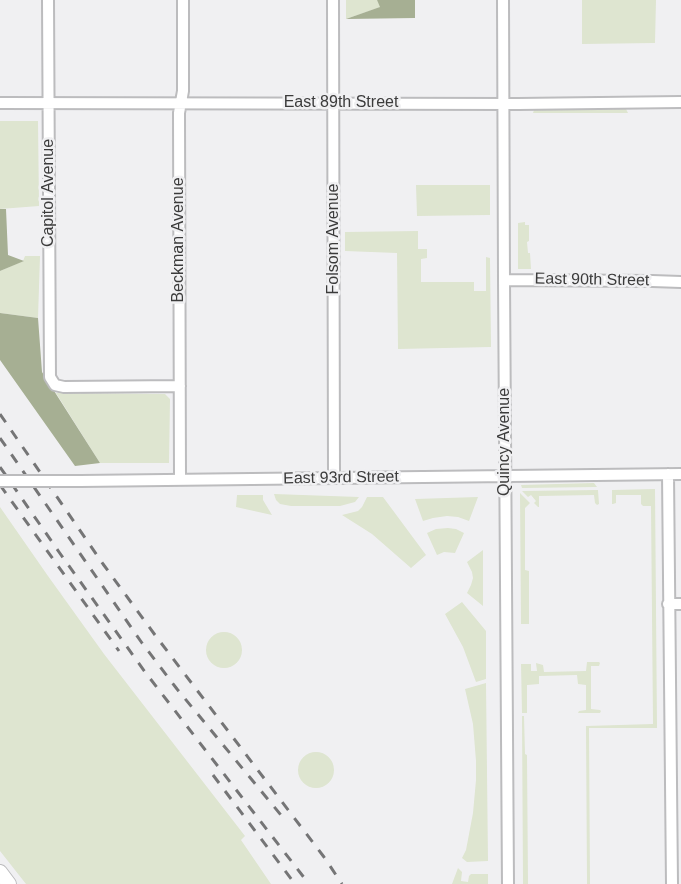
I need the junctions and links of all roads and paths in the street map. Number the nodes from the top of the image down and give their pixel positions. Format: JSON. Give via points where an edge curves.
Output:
{"nodes":[{"id":1,"x":48,"y":0,"type":"edge"},
{"id":2,"x":183,"y":0,"type":"edge"},
{"id":3,"x":333,"y":0,"type":"edge"},
{"id":4,"x":503,"y":0,"type":"edge"},
{"id":5,"x":681,"y":102,"type":"edge"},
{"id":6,"x":0,"y":103,"type":"edge"},
{"id":7,"x":181,"y":103,"type":"junction"},
{"id":8,"x":333,"y":103,"type":"junction"},
{"id":9,"x":504,"y":103,"type":"junction"},
{"id":10,"x":49,"y":104,"type":"junction"},
{"id":11,"x":504,"y":280,"type":"junction"},
{"id":12,"x":681,"y":282,"type":"edge"},
{"id":13,"x":180,"y":386,"type":"junction"},
{"id":14,"x":668,"y":474,"type":"junction"},
{"id":15,"x":681,"y":474,"type":"edge"},
{"id":16,"x":505,"y":477,"type":"junction"},
{"id":17,"x":334,"y":478,"type":"junction"},
{"id":18,"x":180,"y":480,"type":"junction"},
{"id":19,"x":0,"y":481,"type":"edge"},
{"id":20,"x":669,"y":604,"type":"junction"},
{"id":21,"x":681,"y":604,"type":"edge"},
{"id":22,"x":676,"y":732,"type":"edge"},
{"id":23,"x":0,"y":872,"type":"edge"},
{"id":24,"x":9,"y":884,"type":"edge"},
{"id":25,"x":508,"y":884,"type":"edge"},
{"id":26,"x":672,"y":884,"type":"edge"}],
"edges":[{"from":1,"to":10,"type":"street","name":"Capitol Avenue"},
{"from":2,"to":7,"type":"street","name":"Beckman Avenue"},
{"from":3,"to":8,"type":"street","name":"Folsom Avenue"},
{"from":4,"to":9,"type":"street","name":"Quincy Avenue"},
{"from":5,"to":9,"type":"street","name":"East 89th Street"},
{"from":6,"to":10,"type":"street","name":"East 89th Street"},
{"from":7,"to":8,"type":"street","name":"East 89th Street"},
{"from":7,"to":10,"type":"street","name":"East 89th Street"},
{"from":7,"to":13,"type":"street","name":"Beckman Avenue"},
{"from":8,"to":9,"type":"street","name":"East 89th Street"},
{"from":8,"to":17,"type":"street","name":"Folsom Avenue"},
{"from":9,"to":11,"type":"street","name":"Quincy Avenue"},
{"from":10,"to":13,"type":"street","name":"Capitol Avenue","via":[[50,377],[55,385],[64,387]]},
{"from":11,"to":12,"type":"street","name":"East 90th Street"},
{"from":11,"to":16,"type":"street","name":"Quincy Avenue"},
{"from":13,"to":18,"type":"street","name":"Beckman Avenue"},
{"from":14,"to":15,"type":"street","name":"East 93rd Street"},
{"from":14,"to":16,"type":"street","name":"East 93rd Street"},
{"from":14,"to":20,"type":"street"},
{"from":16,"to":17,"type":"street","name":"East 93rd Street"},
{"from":16,"to":25,"type":"street","name":"Quincy Avenue"},
{"from":17,"to":18,"type":"street","name":"East 93rd Street"},
{"from":18,"to":19,"type":"street","name":"East 93rd Street","bridge":true},
{"from":20,"to":21,"type":"street"},
{"from":20,"to":22,"type":"street"},
{"from":22,"to":26,"type":"street"},
{"from":23,"to":24,"type":"main road"}]}
